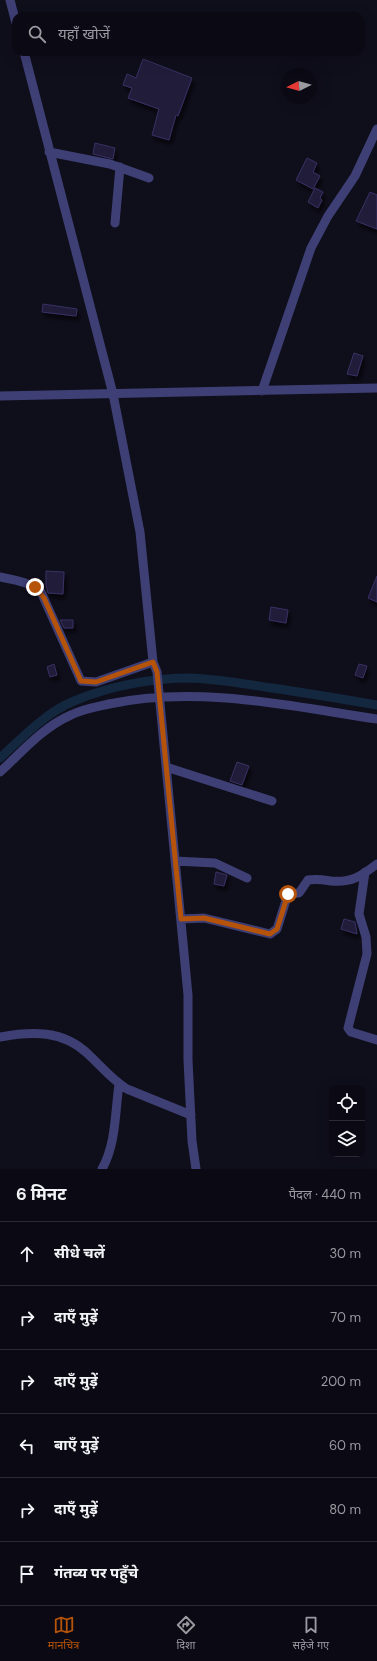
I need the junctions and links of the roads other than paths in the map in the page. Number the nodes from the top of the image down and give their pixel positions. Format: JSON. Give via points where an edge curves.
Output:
{"nodes":[{"id":1,"x":10,"y":0,"type":"edge"},
{"id":2,"x":13,"y":12,"type":"edge"},
{"id":3,"x":25,"y":56,"type":"edge"},
{"id":4,"x":376,"y":133,"type":"edge"},
{"id":5,"x":50,"y":152,"type":"junction"},
{"id":6,"x":120,"y":167,"type":"junction"},
{"id":7,"x":149,"y":178,"type":"dead end"},
{"id":8,"x":115,"y":223,"type":"dead end"},
{"id":9,"x":377,"y":388,"type":"edge"},
{"id":10,"x":262,"y":391,"type":"junction"},
{"id":11,"x":113,"y":394,"type":"junction"},
{"id":12,"x":0,"y":396,"type":"edge"},
{"id":13,"x":0,"y":577,"type":"edge"},
{"id":14,"x":153,"y":662,"type":"junction"},
{"id":15,"x":159,"y":697,"type":"junction"},
{"id":16,"x":377,"y":719,"type":"edge"},
{"id":17,"x":166,"y":767,"type":"junction"},
{"id":18,"x":0,"y":772,"type":"edge"},
{"id":19,"x":272,"y":801,"type":"dead end"},
{"id":20,"x":175,"y":861,"type":"junction"},
{"id":21,"x":377,"y":864,"type":"edge"},
{"id":22,"x":365,"y":872,"type":"junction"},
{"id":23,"x":247,"y":878,"type":"dead end"},
{"id":24,"x":181,"y":919,"type":"junction"},
{"id":25,"x":0,"y":1037,"type":"edge"},
{"id":26,"x":377,"y":1040,"type":"edge"},
{"id":27,"x":119,"y":1084,"type":"junction"},
{"id":28,"x":190,"y":1115,"type":"junction"},
{"id":29,"x":102,"y":1169,"type":"edge"},
{"id":30,"x":196,"y":1169,"type":"edge"}],
"edges":[{"from":1,"to":2,"type":"street"},
{"from":3,"to":5,"type":"street"},
{"from":4,"to":10,"type":"street","via":[[355,176],[328,216],[311,248]]},
{"from":5,"to":6,"type":"street"},
{"from":5,"to":11,"type":"street"},
{"from":6,"to":7,"type":"street"},
{"from":6,"to":8,"type":"street"},
{"from":9,"to":10,"type":"street"},
{"from":10,"to":11,"type":"street"},
{"from":11,"to":12,"type":"street"},
{"from":11,"to":14,"type":"street","via":[[140,532]]},
{"from":13,"to":14,"type":"street","via":[[27,584],[41,592],[81,681],[96,682]]},
{"from":14,"to":15,"type":"street","via":[[157,672]]},
{"from":15,"to":16,"type":"street","via":[[200,696],[272,703]]},
{"from":15,"to":17,"type":"street"},
{"from":15,"to":18,"type":"street","via":[[122,701],[69,715],[38,737]]},
{"from":17,"to":19,"type":"street"},
{"from":17,"to":20,"type":"street"},
{"from":20,"to":23,"type":"street","via":[[215,863]]},
{"from":20,"to":24,"type":"street"},
{"from":21,"to":22,"type":"street"},
{"from":22,"to":24,"type":"street","via":[[358,878],[337,882],[308,880],[299,894],[288,894],[277,929],[270,934],[204,918]]},
{"from":22,"to":26,"type":"street","via":[[360,914],[367,954],[348,1028],[351,1032]]},
{"from":24,"to":28,"type":"street","via":[[189,1009]]},
{"from":25,"to":27,"type":"street","via":[[26,1033],[63,1037],[86,1052]]},
{"from":27,"to":28,"type":"street"},
{"from":27,"to":29,"type":"street","via":[[112,1145]]},
{"from":28,"to":30,"type":"street"}]}
